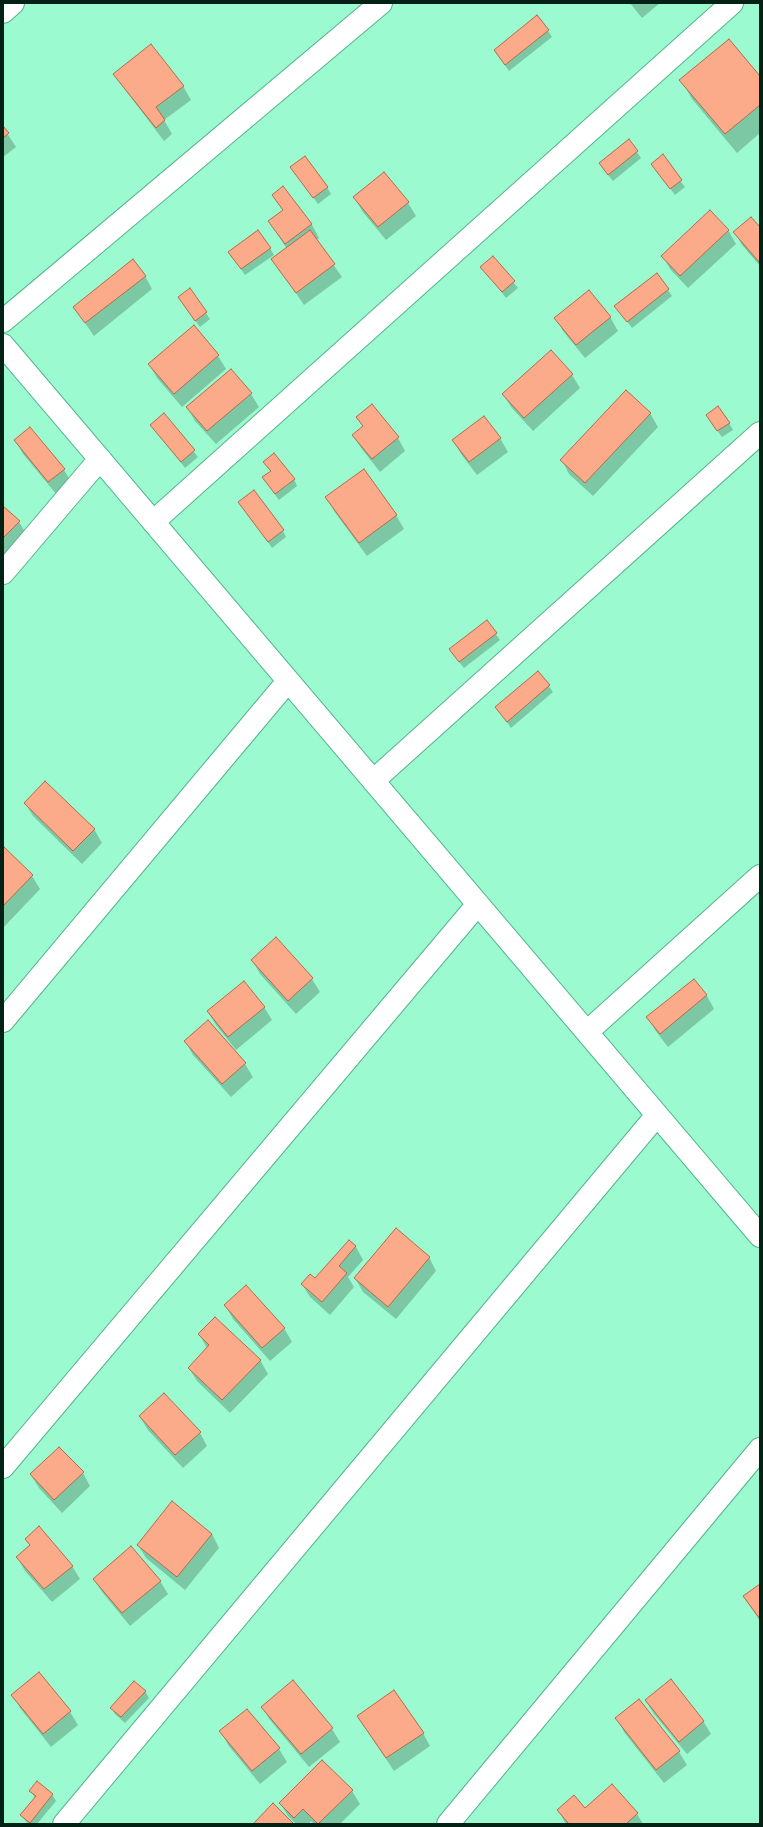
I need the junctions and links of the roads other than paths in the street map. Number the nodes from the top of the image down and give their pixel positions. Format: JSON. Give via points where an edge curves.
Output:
{"nodes":[{"id":1,"x":13,"y":3,"type":"edge"},
{"id":2,"x":381,"y":3,"type":"edge"},
{"id":3,"x":732,"y":3,"type":"edge"},
{"id":4,"x":3,"y":12,"type":"edge"},
{"id":5,"x":3,"y":321,"type":"edge"},
{"id":6,"x":3,"y":345,"type":"edge"},
{"id":7,"x":760,"y":433,"type":"edge"},
{"id":8,"x":100,"y":459,"type":"junction"},
{"id":9,"x":153,"y":522,"type":"junction"},
{"id":10,"x":3,"y":573,"type":"edge"},
{"id":11,"x":288,"y":681,"type":"junction"},
{"id":12,"x":373,"y":781,"type":"junction"},
{"id":13,"x":760,"y":876,"type":"edge"},
{"id":14,"x":478,"y":904,"type":"junction"},
{"id":15,"x":3,"y":1021,"type":"edge"},
{"id":16,"x":587,"y":1032,"type":"junction"},
{"id":17,"x":657,"y":1115,"type":"junction"},
{"id":18,"x":760,"y":1236,"type":"edge"},
{"id":19,"x":760,"y":1449,"type":"edge"},
{"id":20,"x":3,"y":1467,"type":"edge"},
{"id":21,"x":64,"y":1824,"type":"edge"},
{"id":22,"x":448,"y":1824,"type":"edge"}],
"edges":[{"from":1,"to":4,"type":"street"},
{"from":2,"to":5,"type":"street"},
{"from":3,"to":9,"type":"street"},
{"from":6,"to":8,"type":"street"},
{"from":7,"to":12,"type":"street"},
{"from":8,"to":9,"type":"street"},
{"from":8,"to":10,"type":"street"},
{"from":9,"to":11,"type":"street"},
{"from":11,"to":12,"type":"street"},
{"from":11,"to":15,"type":"street"},
{"from":12,"to":14,"type":"street"},
{"from":13,"to":16,"type":"street"},
{"from":14,"to":16,"type":"street"},
{"from":14,"to":20,"type":"street"},
{"from":16,"to":17,"type":"street"},
{"from":17,"to":18,"type":"street"},
{"from":17,"to":21,"type":"street"},
{"from":19,"to":22,"type":"street"}]}
